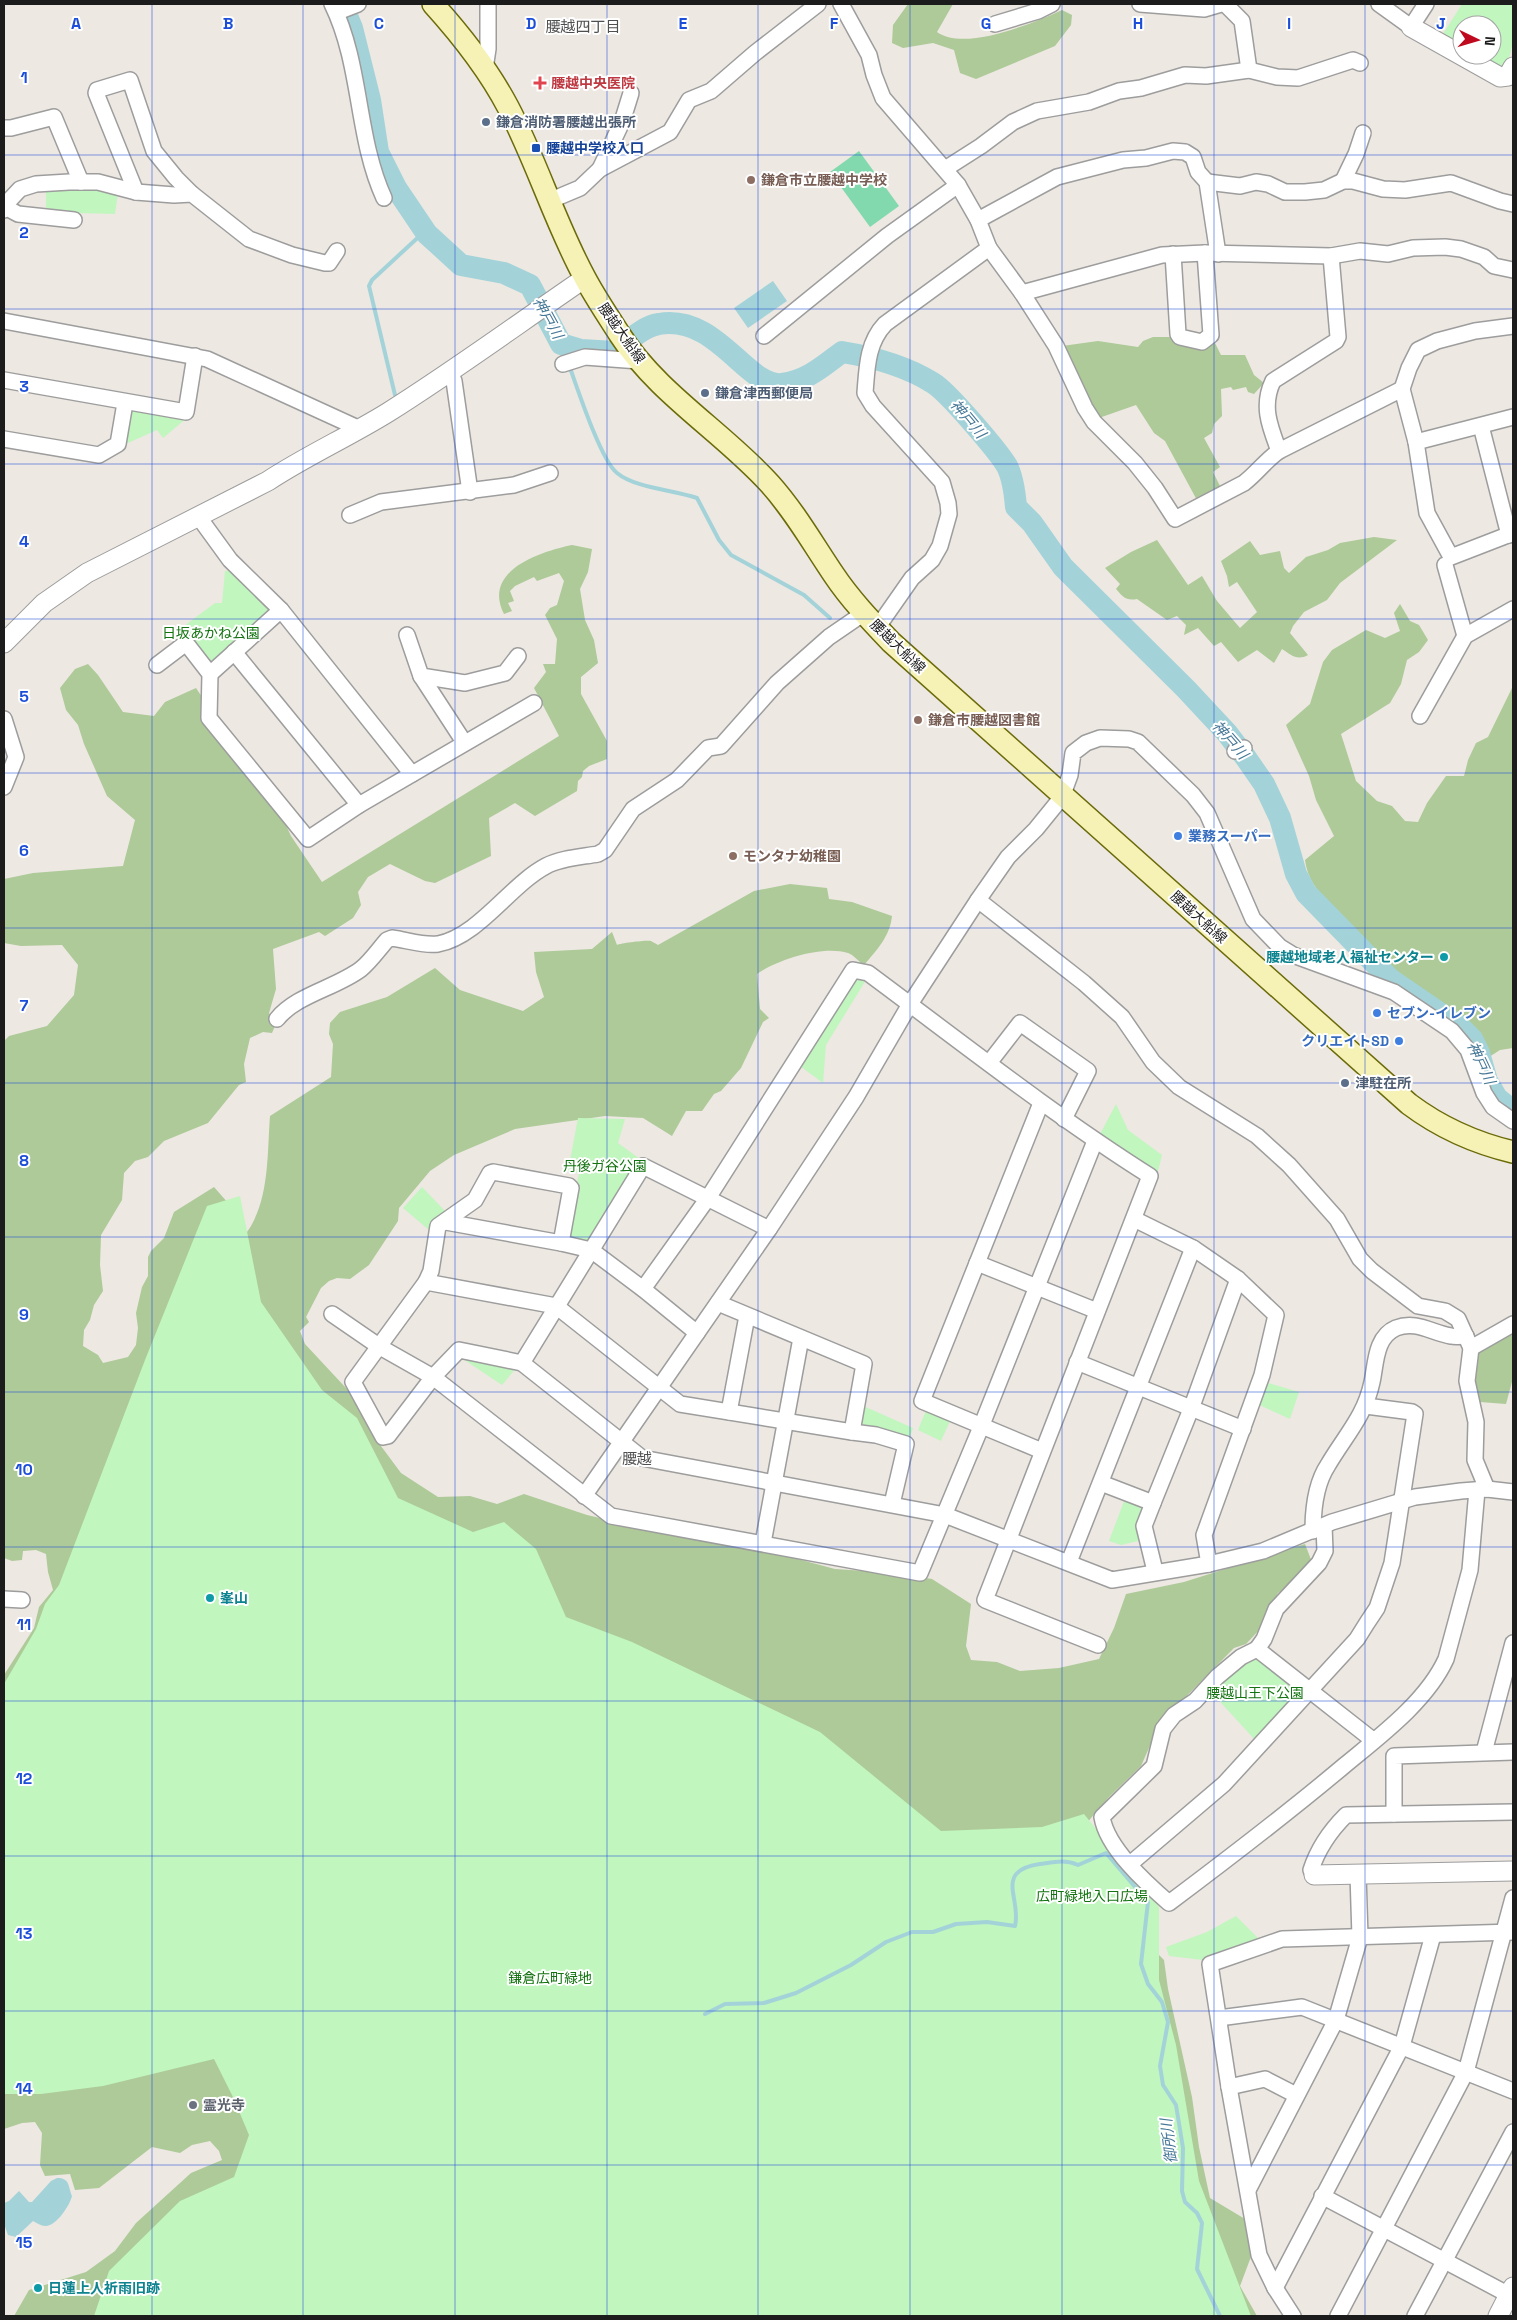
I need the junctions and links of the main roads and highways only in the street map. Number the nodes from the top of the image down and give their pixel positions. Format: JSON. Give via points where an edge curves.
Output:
{"nodes":[{"id":1,"x":433,"y":4,"type":"edge"},
{"id":2,"x":1513,"y":1152,"type":"edge"}],
"edges":[{"from":1,"to":2,"type":"main road","name":"腰越大船線","via":[[485,68],[507,106],[585,278],[630,349],[668,390],[772,486],[835,577],[897,648],[1409,1104],[1432,1121],[1468,1139]]}]}
